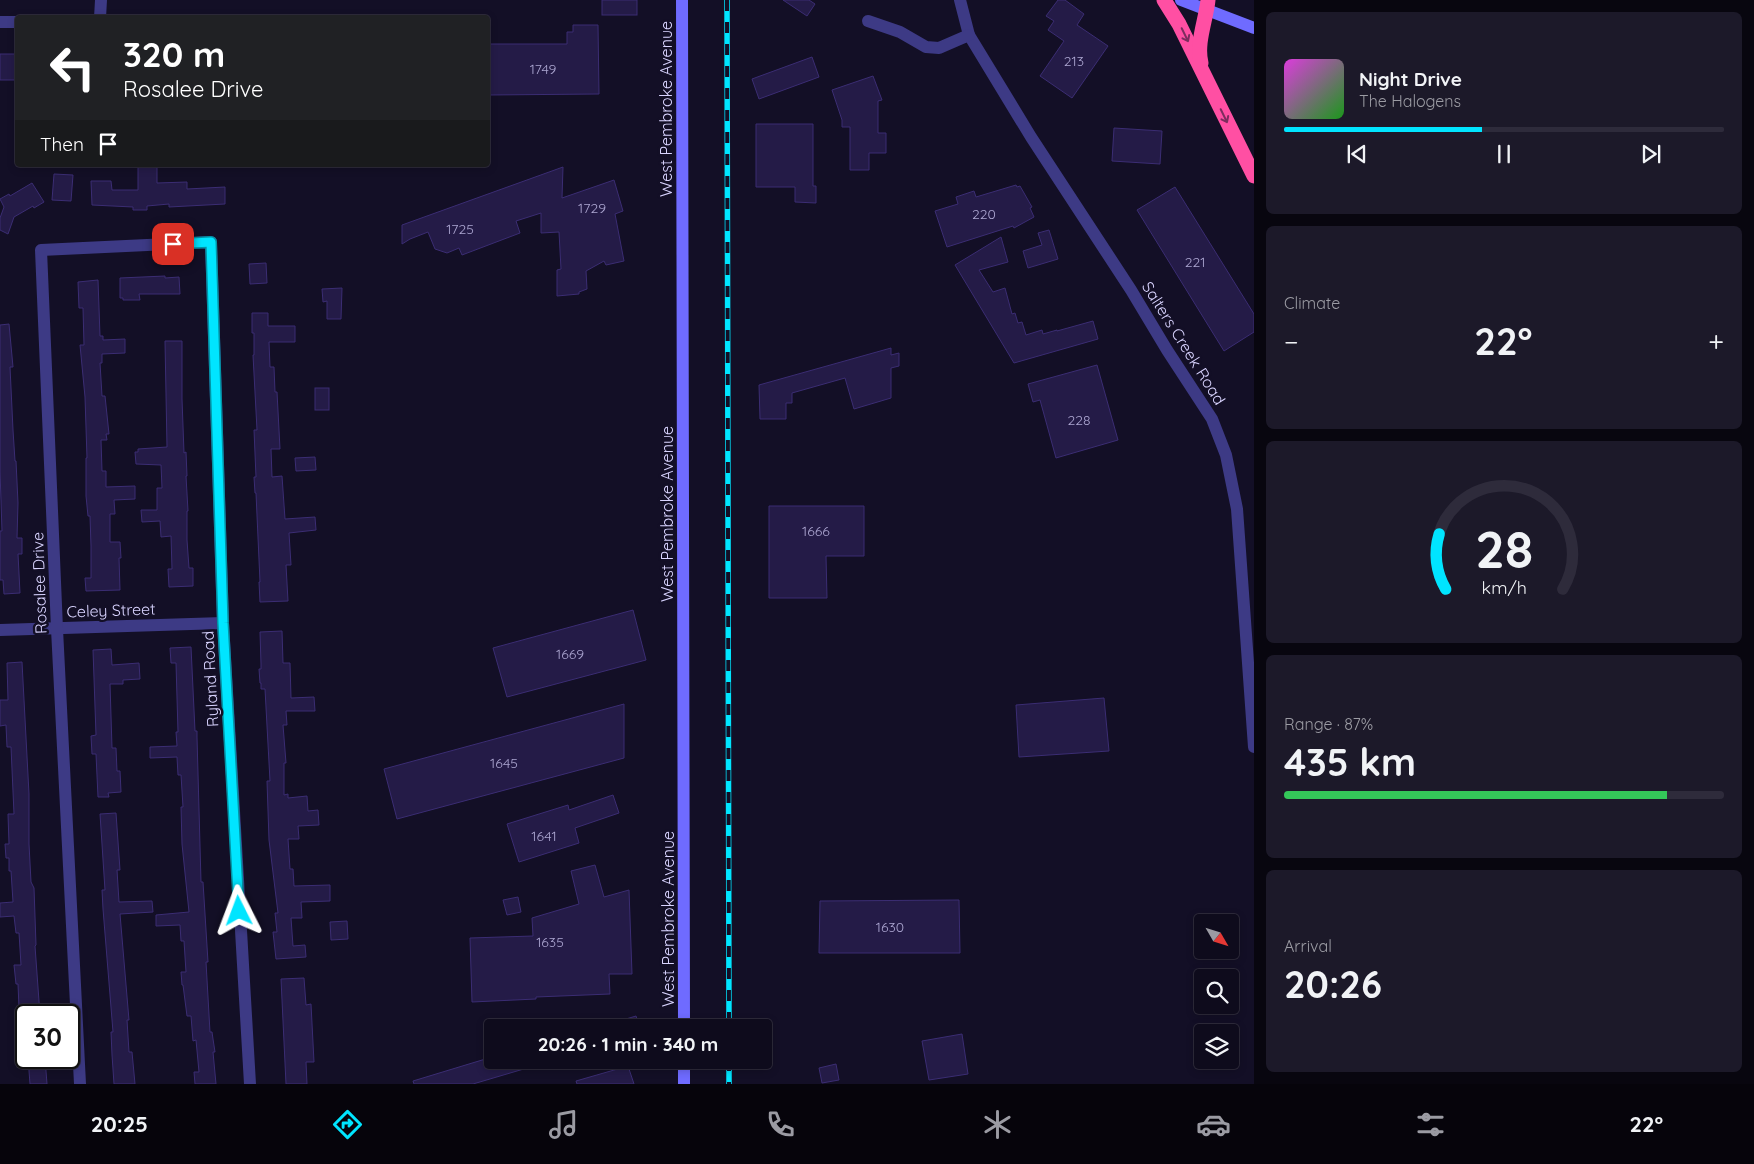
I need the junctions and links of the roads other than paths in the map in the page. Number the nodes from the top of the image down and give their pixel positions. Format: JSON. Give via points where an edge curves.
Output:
{"nodes":[{"id":1,"x":101,"y":0,"type":"edge"},
{"id":2,"x":682,"y":0,"type":"edge"},
{"id":3,"x":960,"y":0,"type":"edge"},
{"id":4,"x":1164,"y":0,"type":"edge"},
{"id":5,"x":1181,"y":0,"type":"edge"},
{"id":6,"x":1208,"y":5,"type":"edge"},
{"id":7,"x":100,"y":15,"type":"edge"},
{"id":8,"x":868,"y":21,"type":"dead end"},
{"id":9,"x":0,"y":22,"type":"edge"},
{"id":10,"x":15,"y":22,"type":"edge"},
{"id":11,"x":1254,"y":28,"type":"edge"},
{"id":12,"x":969,"y":35,"type":"junction"},
{"id":13,"x":1203,"y":72,"type":"junction"},
{"id":14,"x":1254,"y":176,"type":"edge"},
{"id":15,"x":211,"y":242,"type":"joint"},
{"id":16,"x":223,"y":623,"type":"junction"},
{"id":17,"x":57,"y":629,"type":"junction"},
{"id":18,"x":0,"y":630,"type":"edge"},
{"id":19,"x":1254,"y":747,"type":"edge"},
{"id":20,"x":684,"y":1019,"type":"edge"},
{"id":21,"x":684,"y":1069,"type":"edge"},
{"id":22,"x":80,"y":1084,"type":"edge"},
{"id":23,"x":250,"y":1084,"type":"edge"},
{"id":24,"x":684,"y":1084,"type":"edge"}],
"edges":[{"from":1,"to":7,"type":"street"},
{"from":2,"to":20,"type":"main road","name":"West Pembroke Avenue"},
{"from":3,"to":12,"type":"street","name":"Salters Creek Road"},
{"from":4,"to":13,"type":"highway","one_way":true},
{"from":5,"to":6,"type":"main road"},
{"from":6,"to":11,"type":"main road"},
{"from":6,"to":13,"type":"highway","via":[[1199,57]]},
{"from":8,"to":12,"type":"street","via":[[900,32],[926,47],[939,48]]},
{"from":9,"to":10,"type":"street"},
{"from":12,"to":19,"type":"street","name":"Salters Creek Road","via":[[1212,419],[1226,455],[1237,509]]},
{"from":13,"to":14,"type":"highway","one_way":true},
{"from":15,"to":16,"type":"street","name":"Ryland Road"},
{"from":15,"to":17,"type":"street","name":"Rosalee Drive","via":[[41,250]]},
{"from":16,"to":17,"type":"street","name":"Celey Street"},
{"from":16,"to":23,"type":"street","name":"Ryland Road"},
{"from":17,"to":18,"type":"street","name":"Celey Street"},
{"from":17,"to":22,"type":"street","name":"Rosalee Drive"},
{"from":21,"to":24,"type":"main road"}]}
